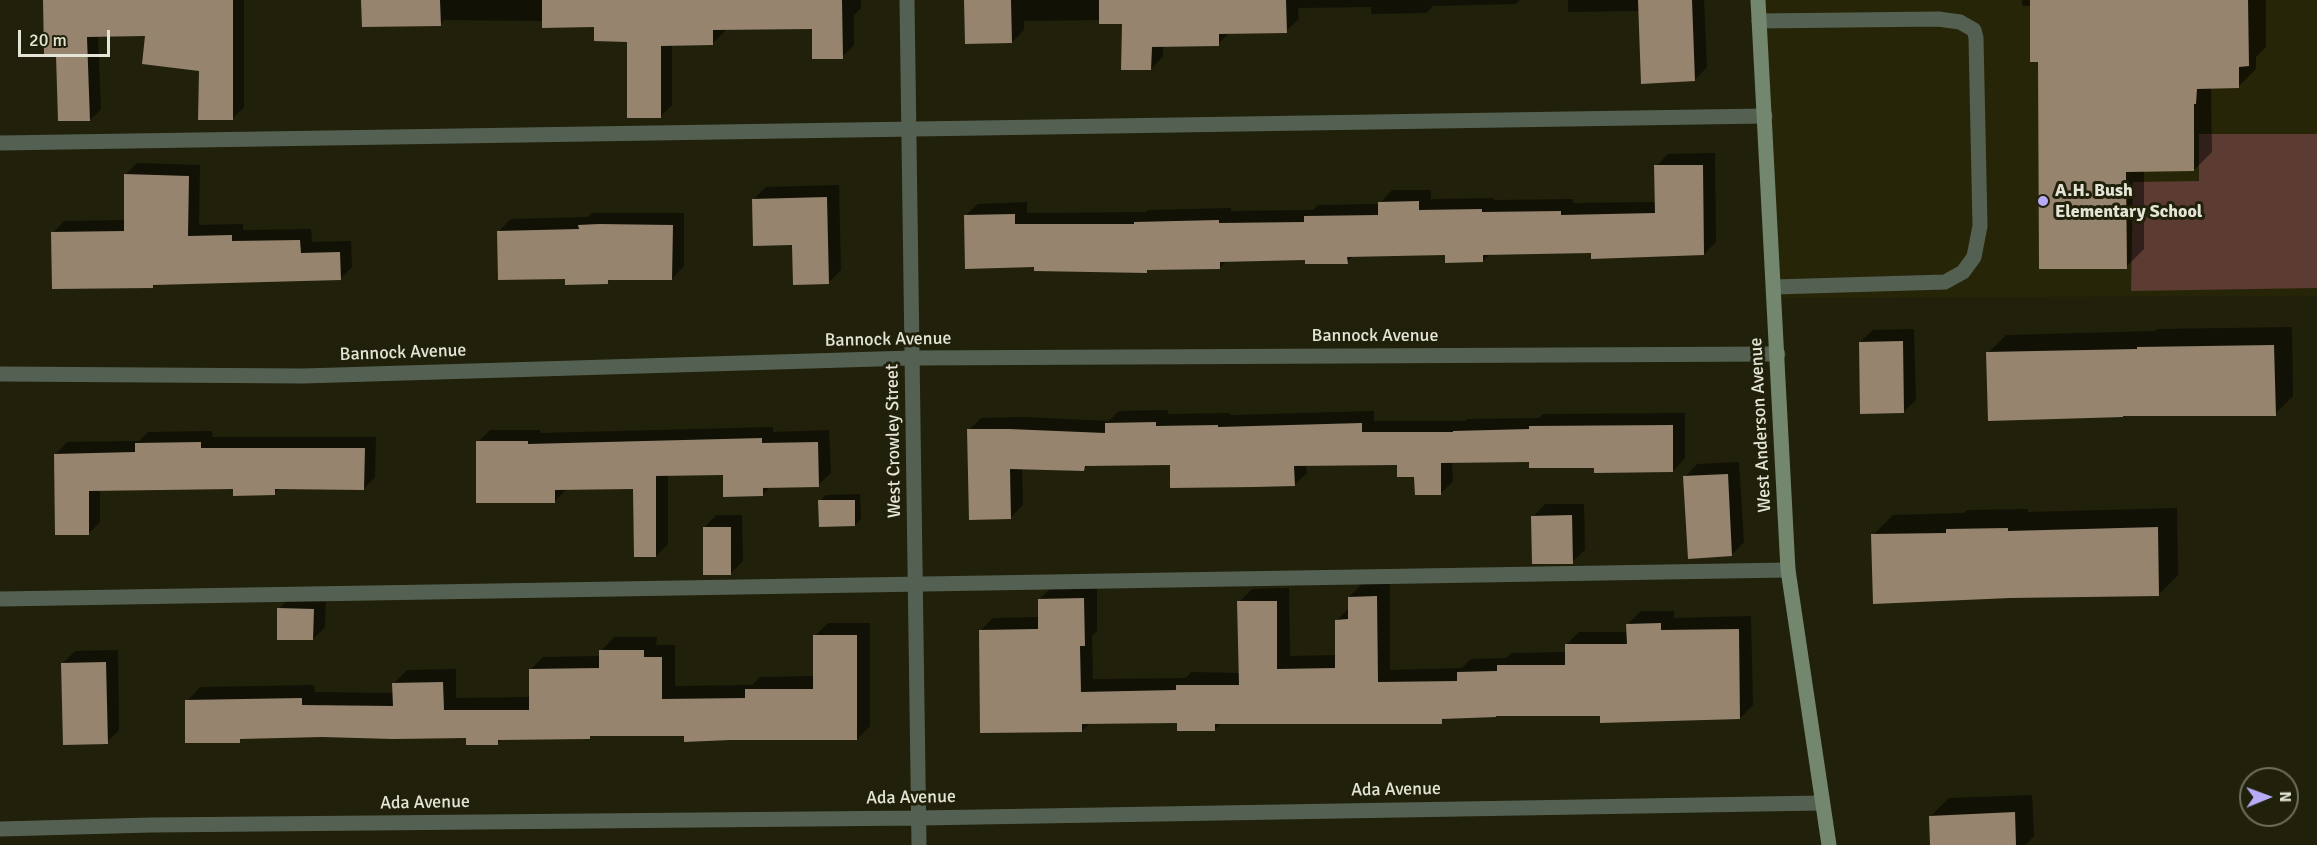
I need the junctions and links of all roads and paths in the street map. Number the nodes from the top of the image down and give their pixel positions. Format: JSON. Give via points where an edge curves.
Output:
{"nodes":[{"id":1,"x":907,"y":0,"type":"edge"},
{"id":2,"x":1758,"y":0,"type":"edge"},
{"id":3,"x":1759,"y":21,"type":"junction"},
{"id":4,"x":1765,"y":116,"type":"junction"},
{"id":5,"x":909,"y":128,"type":"junction"},
{"id":6,"x":0,"y":143,"type":"edge"},
{"id":7,"x":1774,"y":287,"type":"junction"},
{"id":8,"x":1778,"y":354,"type":"junction"},
{"id":9,"x":912,"y":358,"type":"junction"},
{"id":10,"x":0,"y":374,"type":"edge"},
{"id":11,"x":1788,"y":570,"type":"junction"},
{"id":12,"x":915,"y":585,"type":"junction"},
{"id":13,"x":0,"y":598,"type":"edge"},
{"id":14,"x":1821,"y":803,"type":"junction"},
{"id":15,"x":919,"y":818,"type":"junction"},
{"id":16,"x":0,"y":829,"type":"edge"},
{"id":17,"x":919,"y":845,"type":"edge"},
{"id":18,"x":1829,"y":845,"type":"edge"}],
"edges":[{"from":1,"to":5,"type":"street","name":"West Crowley Street"},
{"from":2,"to":3,"type":"street","name":"West Anderson Avenue"},
{"from":3,"to":4,"type":"street","name":"West Anderson Avenue"},
{"from":3,"to":7,"type":"street","via":[[1938,20],[1960,22],[1974,30],[1976,38],[1980,226],[1974,257],[1963,272],[1945,282]]},
{"from":4,"to":5,"type":"street"},
{"from":4,"to":7,"type":"street","name":"West Anderson Avenue"},
{"from":5,"to":6,"type":"street"},
{"from":5,"to":9,"type":"street","name":"West Crowley Street"},
{"from":7,"to":8,"type":"street","name":"West Anderson Avenue"},
{"from":8,"to":9,"type":"street","name":"Bannock Avenue"},
{"from":8,"to":11,"type":"street","name":"West Anderson Avenue"},
{"from":9,"to":10,"type":"street","name":"Bannock Avenue","via":[[303,376]]},
{"from":9,"to":12,"type":"street","name":"West Crowley Street"},
{"from":11,"to":12,"type":"street"},
{"from":11,"to":14,"type":"street","name":"West Anderson Avenue"},
{"from":12,"to":13,"type":"street"},
{"from":12,"to":15,"type":"street","name":"West Crowley Street"},
{"from":14,"to":15,"type":"street","name":"Ada Avenue"},
{"from":14,"to":18,"type":"street","name":"West Anderson Avenue"},
{"from":15,"to":16,"type":"street","name":"Ada Avenue"},
{"from":15,"to":17,"type":"street","name":"West Crowley Street"}]}
